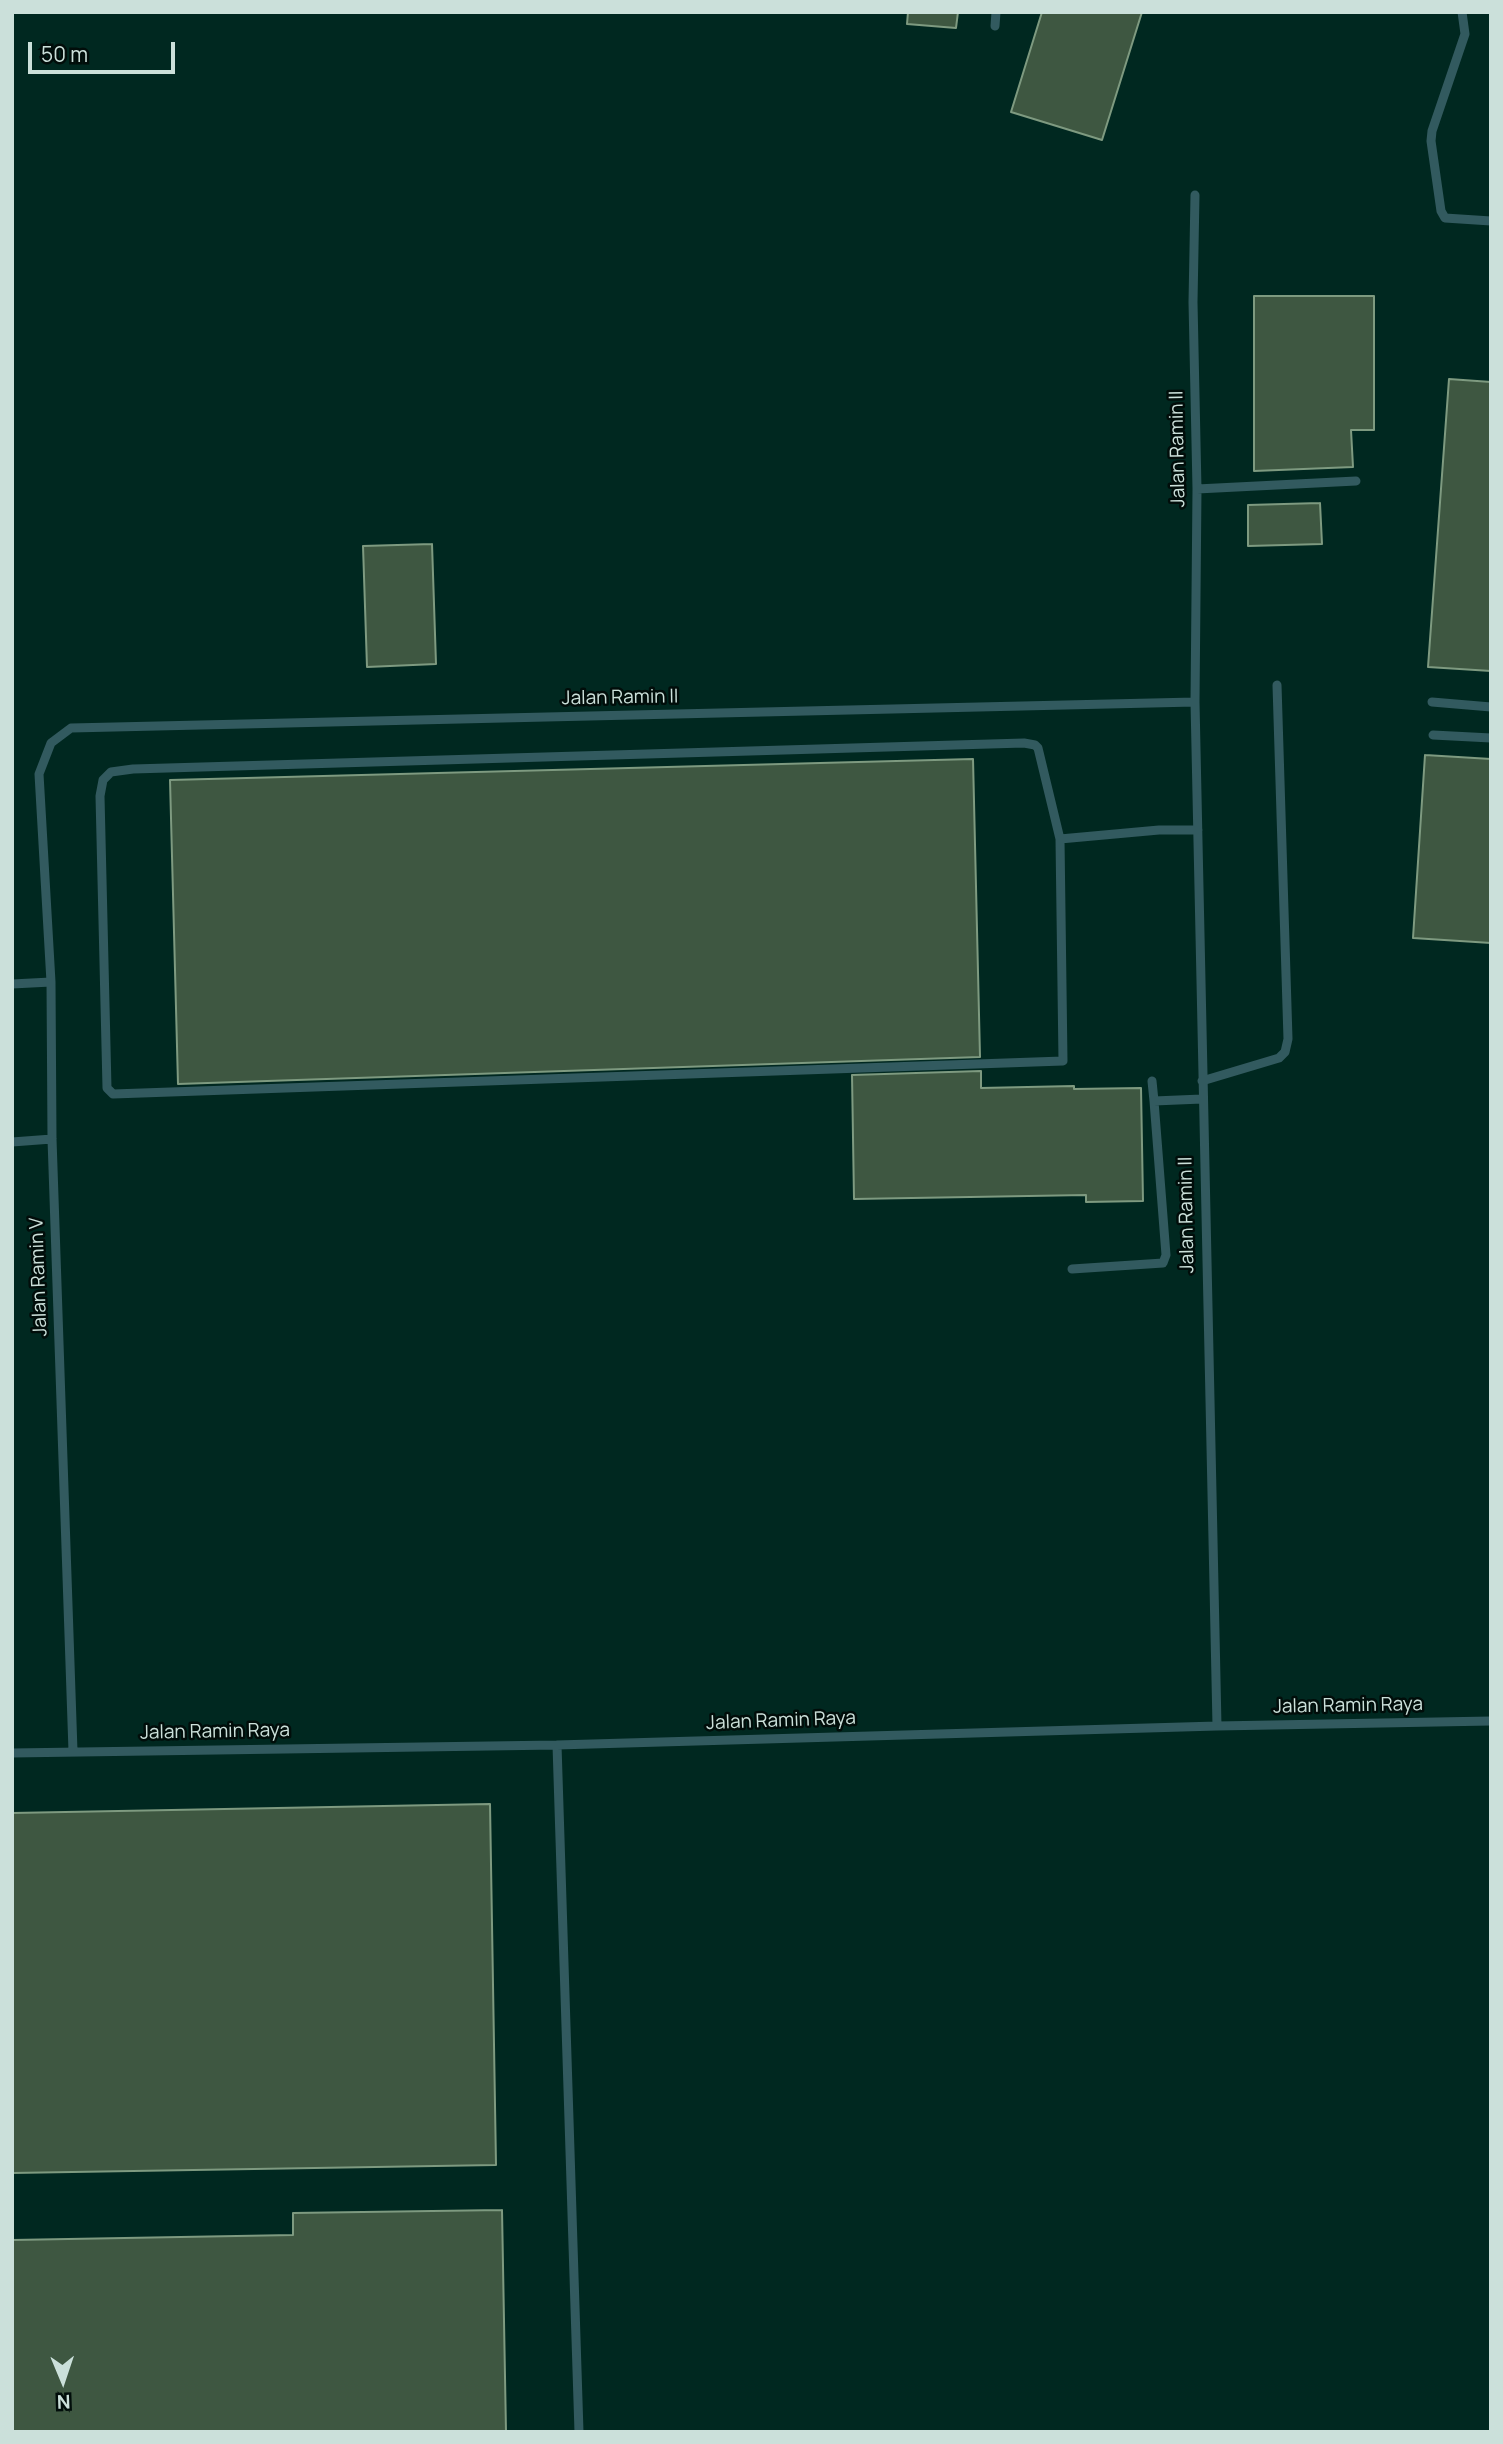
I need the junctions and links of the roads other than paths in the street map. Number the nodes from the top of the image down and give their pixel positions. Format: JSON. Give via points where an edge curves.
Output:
{"nodes":[{"id":1,"x":996,"y":12,"type":"edge"},
{"id":2,"x":1462,"y":12,"type":"edge"},
{"id":3,"x":995,"y":26,"type":"dead end"},
{"id":4,"x":1195,"y":195,"type":"dead end"},
{"id":5,"x":1491,"y":221,"type":"edge"},
{"id":6,"x":1356,"y":481,"type":"dead end"},
{"id":7,"x":1197,"y":489,"type":"junction"},
{"id":8,"x":1277,"y":685,"type":"dead end"},
{"id":9,"x":1195,"y":702,"type":"junction"},
{"id":10,"x":1432,"y":702,"type":"dead end"},
{"id":11,"x":1491,"y":707,"type":"edge"},
{"id":12,"x":1433,"y":735,"type":"dead end"},
{"id":13,"x":1491,"y":738,"type":"edge"},
{"id":14,"x":51,"y":743,"type":"joint"},
{"id":15,"x":1198,"y":830,"type":"junction"},
{"id":16,"x":1060,"y":839,"type":"junction"},
{"id":17,"x":51,"y":982,"type":"junction"},
{"id":18,"x":12,"y":984,"type":"edge"},
{"id":19,"x":1152,"y":1081,"type":"dead end"},
{"id":20,"x":1202,"y":1081,"type":"junction"},
{"id":21,"x":1202,"y":1099,"type":"junction"},
{"id":22,"x":1154,"y":1101,"type":"junction"},
{"id":23,"x":52,"y":1139,"type":"junction"},
{"id":24,"x":12,"y":1142,"type":"edge"},
{"id":25,"x":1072,"y":1269,"type":"dead end"},
{"id":26,"x":1491,"y":1721,"type":"edge"},
{"id":27,"x":1217,"y":1726,"type":"junction"},
{"id":28,"x":557,"y":1745,"type":"junction"},
{"id":29,"x":73,"y":1751,"type":"junction"},
{"id":30,"x":12,"y":1754,"type":"edge"},
{"id":31,"x":579,"y":2432,"type":"edge"}],
"edges":[{"from":1,"to":3,"type":"lane"},
{"from":2,"to":5,"type":"lane","via":[[1465,34],[1431,141],[1445,218]]},
{"from":4,"to":7,"type":"lane","name":"Jalan Ramin II"},
{"from":6,"to":7,"type":"lane"},
{"from":7,"to":9,"type":"lane","name":"Jalan Ramin II"},
{"from":8,"to":20,"type":"lane","via":[[1288,1039],[1279,1058]]},
{"from":9,"to":14,"type":"lane","name":"Jalan Ramin II","via":[[71,728]]},
{"from":9,"to":15,"type":"lane","name":"Jalan Ramin II"},
{"from":10,"to":11,"type":"lane"},
{"from":12,"to":13,"type":"lane"},
{"from":14,"to":17,"type":"lane","name":"Jalan Ramin V","via":[[39,774]]},
{"from":15,"to":16,"type":"lane"},
{"from":15,"to":20,"type":"lane","name":"Jalan Ramin II"},
{"from":16,"to":16,"type":"lane","via":[[1038,748],[1024,743],[111,772],[103,780],[99,817],[107,1088],[113,1094],[1063,1061]]},
{"from":17,"to":18,"type":"lane"},
{"from":17,"to":23,"type":"lane","name":"Jalan Ramin V"},
{"from":19,"to":22,"type":"lane"},
{"from":20,"to":21,"type":"lane","name":"Jalan Ramin II"},
{"from":21,"to":22,"type":"lane"},
{"from":21,"to":27,"type":"lane","name":"Jalan Ramin II"},
{"from":22,"to":25,"type":"lane","via":[[1165,1260]]},
{"from":23,"to":24,"type":"lane"},
{"from":23,"to":29,"type":"lane","name":"Jalan Ramin V"},
{"from":26,"to":27,"type":"lane","name":"Jalan Ramin Raya"},
{"from":27,"to":28,"type":"lane","name":"Jalan Ramin Raya"},
{"from":28,"to":29,"type":"lane","name":"Jalan Ramin Raya"},
{"from":28,"to":31,"type":"lane"},
{"from":29,"to":30,"type":"lane"}]}
